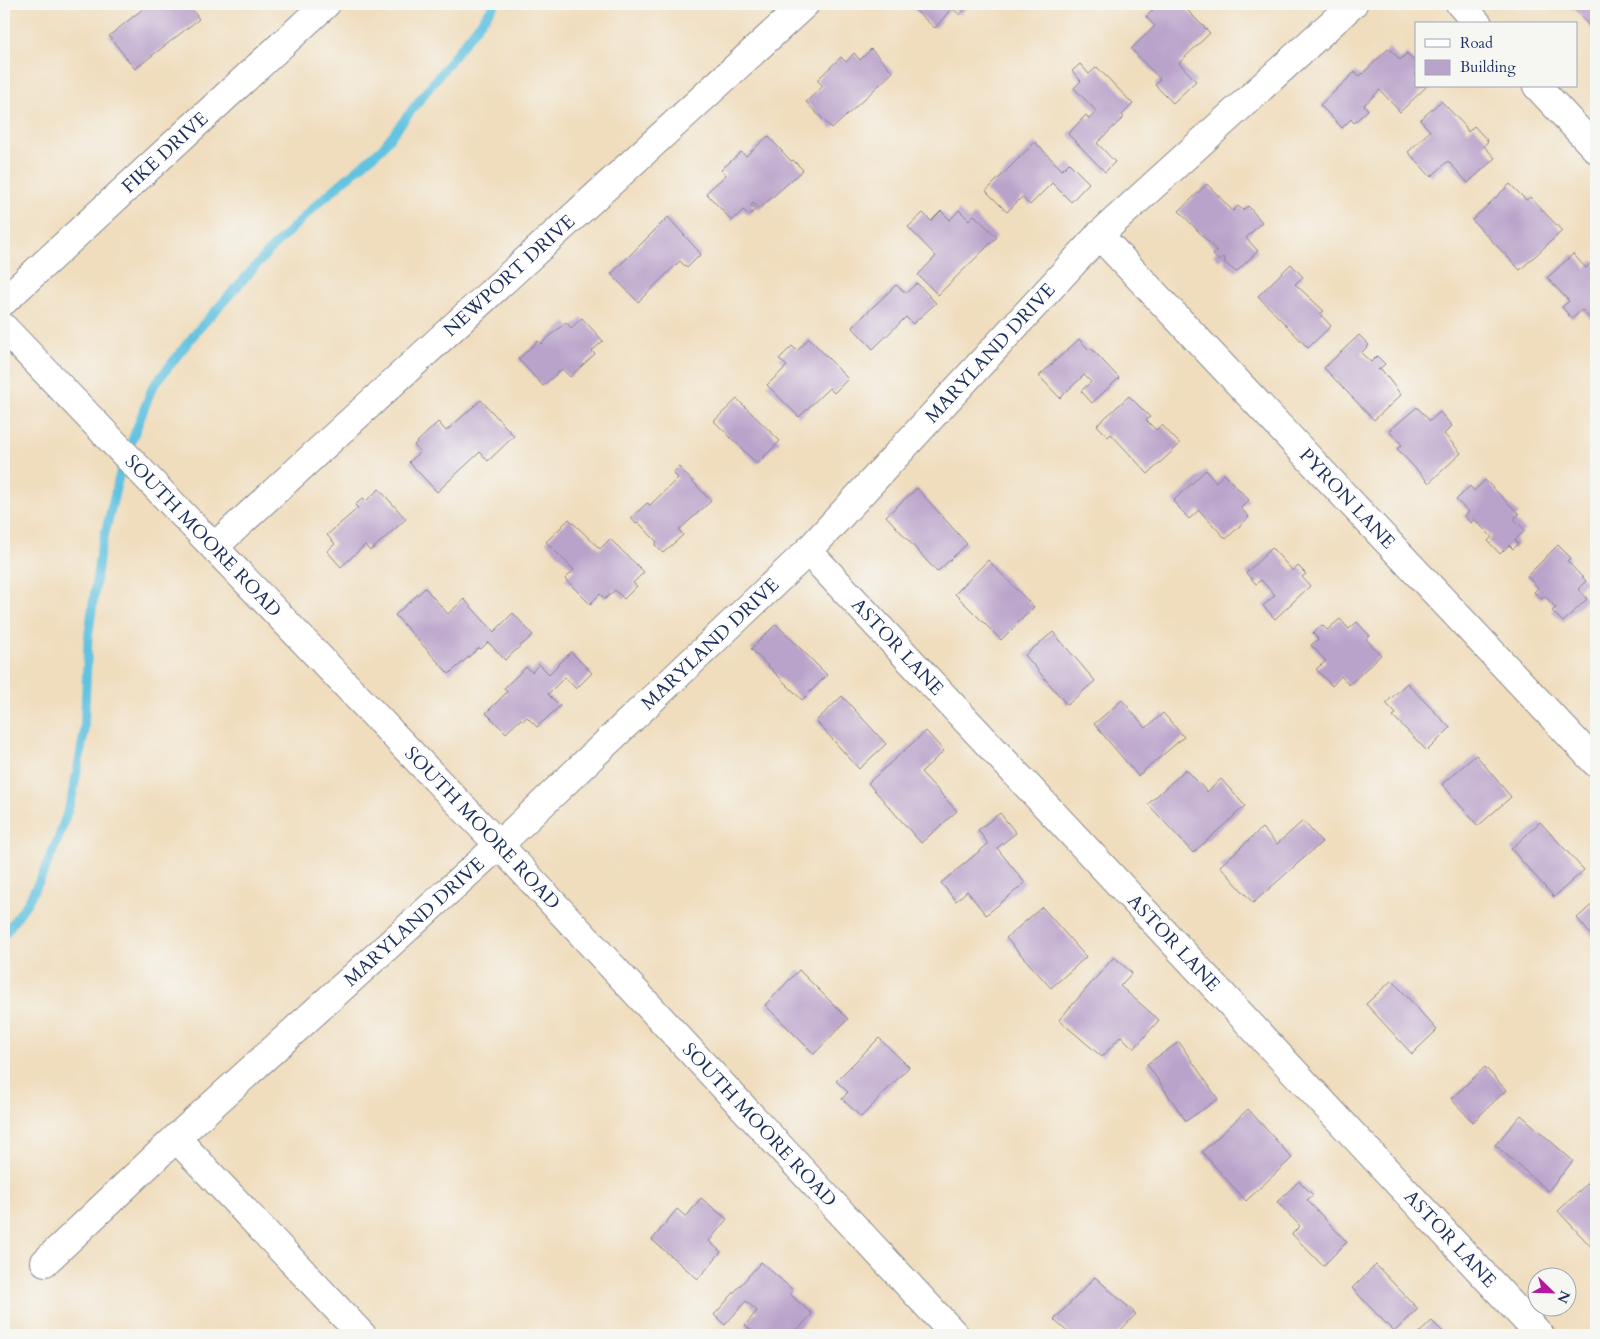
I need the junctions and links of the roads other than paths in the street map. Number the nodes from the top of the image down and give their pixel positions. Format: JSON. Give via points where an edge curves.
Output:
{"nodes":[{"id":1,"x":326,"y":4,"type":"edge"},
{"id":2,"x":805,"y":4,"type":"edge"},
{"id":3,"x":1353,"y":4,"type":"edge"},
{"id":4,"x":1460,"y":4,"type":"edge"},
{"id":5,"x":1476,"y":22,"type":"edge"},
{"id":6,"x":1539,"y":88,"type":"edge"},
{"id":7,"x":1596,"y":149,"type":"edge"},
{"id":8,"x":1099,"y":235,"type":"junction"},
{"id":9,"x":4,"y":301,"type":"edge"},
{"id":10,"x":4,"y":328,"type":"edge"},
{"id":11,"x":214,"y":547,"type":"junction"},
{"id":12,"x":808,"y":551,"type":"junction"},
{"id":13,"x":1596,"y":763,"type":"edge"},
{"id":14,"x":499,"y":845,"type":"junction"},
{"id":15,"x":176,"y":1138,"type":"junction"},
{"id":16,"x":45,"y":1262,"type":"dead end"},
{"id":17,"x":362,"y":1335,"type":"edge"},
{"id":18,"x":956,"y":1335,"type":"edge"},
{"id":19,"x":1540,"y":1335,"type":"edge"}],
"edges":[{"from":1,"to":9,"type":"street","name":"FIKE DRIVE"},
{"from":2,"to":11,"type":"street","name":"NEWPORT DRIVE"},
{"from":3,"to":8,"type":"street","name":"MARYLAND DRIVE"},
{"from":4,"to":5,"type":"street"},
{"from":6,"to":7,"type":"street"},
{"from":8,"to":12,"type":"street","name":"MARYLAND DRIVE"},
{"from":8,"to":13,"type":"street","name":"PYRON LANE"},
{"from":10,"to":11,"type":"street","name":"SOUTH MOORE ROAD"},
{"from":11,"to":14,"type":"street","name":"SOUTH MOORE ROAD"},
{"from":12,"to":14,"type":"street","name":"MARYLAND DRIVE"},
{"from":12,"to":19,"type":"street","name":"ASTOR LANE"},
{"from":14,"to":15,"type":"street","name":"MARYLAND DRIVE"},
{"from":14,"to":18,"type":"street","name":"SOUTH MOORE ROAD"},
{"from":15,"to":16,"type":"street","name":"MARYLAND DRIVE"},
{"from":15,"to":17,"type":"street"}]}
